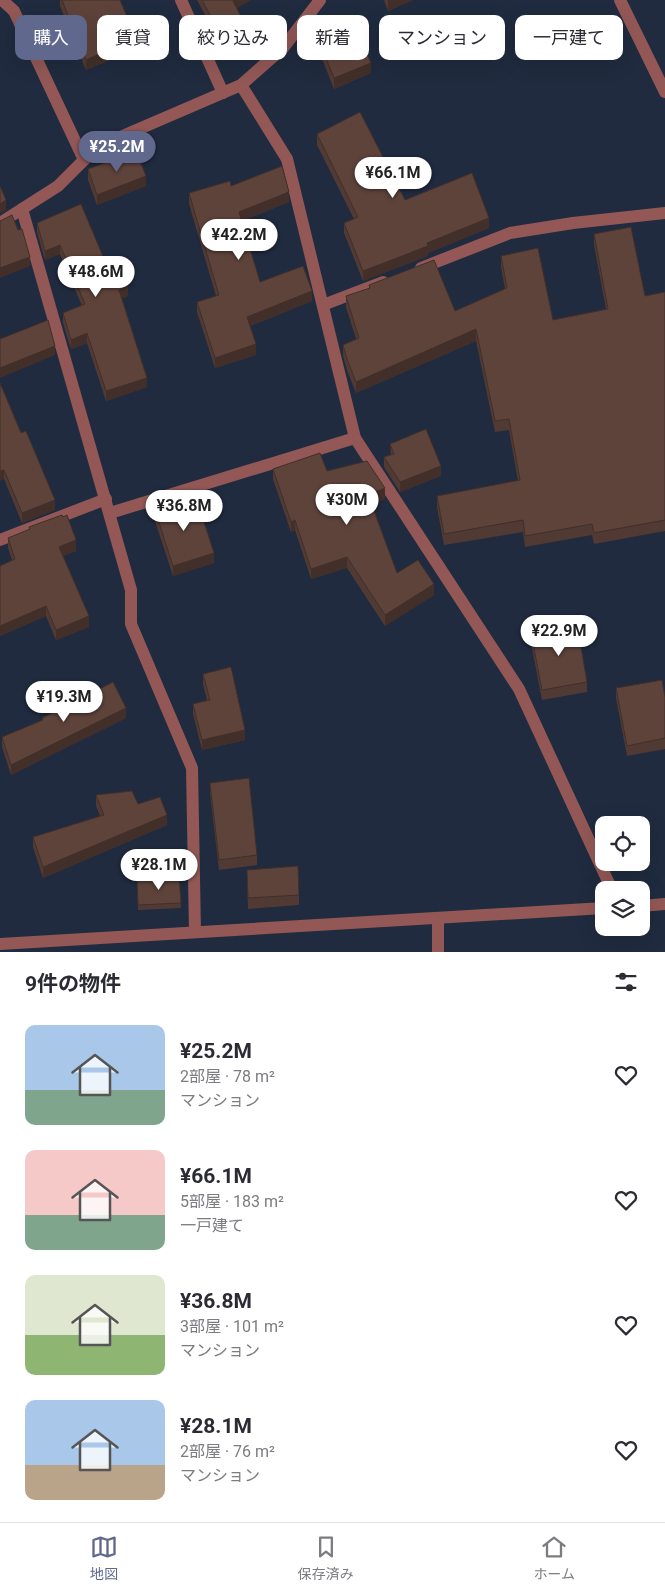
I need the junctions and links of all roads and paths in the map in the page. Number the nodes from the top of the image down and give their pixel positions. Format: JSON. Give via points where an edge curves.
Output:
{"nodes":[{"id":1,"x":2,"y":0,"type":"edge"},
{"id":2,"x":181,"y":0,"type":"edge"},
{"id":3,"x":320,"y":0,"type":"edge"},
{"id":4,"x":620,"y":0,"type":"edge"},
{"id":5,"x":241,"y":85,"type":"junction"},
{"id":6,"x":665,"y":92,"type":"edge"},
{"id":7,"x":223,"y":93,"type":"junction"},
{"id":8,"x":84,"y":160,"type":"junction"},
{"id":9,"x":22,"y":209,"type":"junction"},
{"id":10,"x":665,"y":213,"type":"edge"},
{"id":11,"x":0,"y":223,"type":"edge"},
{"id":12,"x":412,"y":271,"type":"edge"},
{"id":13,"x":394,"y":278,"type":"edge"},
{"id":14,"x":322,"y":305,"type":"junction"},
{"id":15,"x":355,"y":438,"type":"junction"},
{"id":16,"x":106,"y":498,"type":"junction"},
{"id":17,"x":110,"y":513,"type":"junction"},
{"id":18,"x":0,"y":540,"type":"edge"},
{"id":19,"x":608,"y":881,"type":"edge"},
{"id":20,"x":665,"y":904,"type":"edge"},
{"id":21,"x":650,"y":905,"type":"edge"},
{"id":22,"x":595,"y":909,"type":"edge"},
{"id":23,"x":438,"y":918,"type":"junction"},
{"id":24,"x":195,"y":932,"type":"junction"},
{"id":25,"x":0,"y":944,"type":"edge"},
{"id":26,"x":438,"y":952,"type":"edge"}],
"edges":[{"from":1,"to":8,"type":"street","via":[[14,11]]},
{"from":2,"to":7,"type":"street"},
{"from":3,"to":5,"type":"street","via":[[282,48]]},
{"from":4,"to":6,"type":"street"},
{"from":5,"to":7,"type":"street"},
{"from":5,"to":14,"type":"street","via":[[287,159]]},
{"from":7,"to":8,"type":"street","via":[[97,147]]},
{"from":8,"to":9,"type":"street","via":[[58,186]]},
{"from":9,"to":11,"type":"street"},
{"from":9,"to":16,"type":"street"},
{"from":10,"to":12,"type":"street","via":[[510,233]]},
{"from":13,"to":14,"type":"street"},
{"from":14,"to":15,"type":"street"},
{"from":15,"to":17,"type":"street"},
{"from":15,"to":19,"type":"street","via":[[519,689]]},
{"from":16,"to":17,"type":"street"},
{"from":16,"to":18,"type":"street"},
{"from":17,"to":24,"type":"street","via":[[131,590],[130,624],[192,768]]},
{"from":20,"to":21,"type":"street"},
{"from":22,"to":23,"type":"street"},
{"from":23,"to":24,"type":"street"},
{"from":23,"to":26,"type":"street"},
{"from":24,"to":25,"type":"street"}]}
